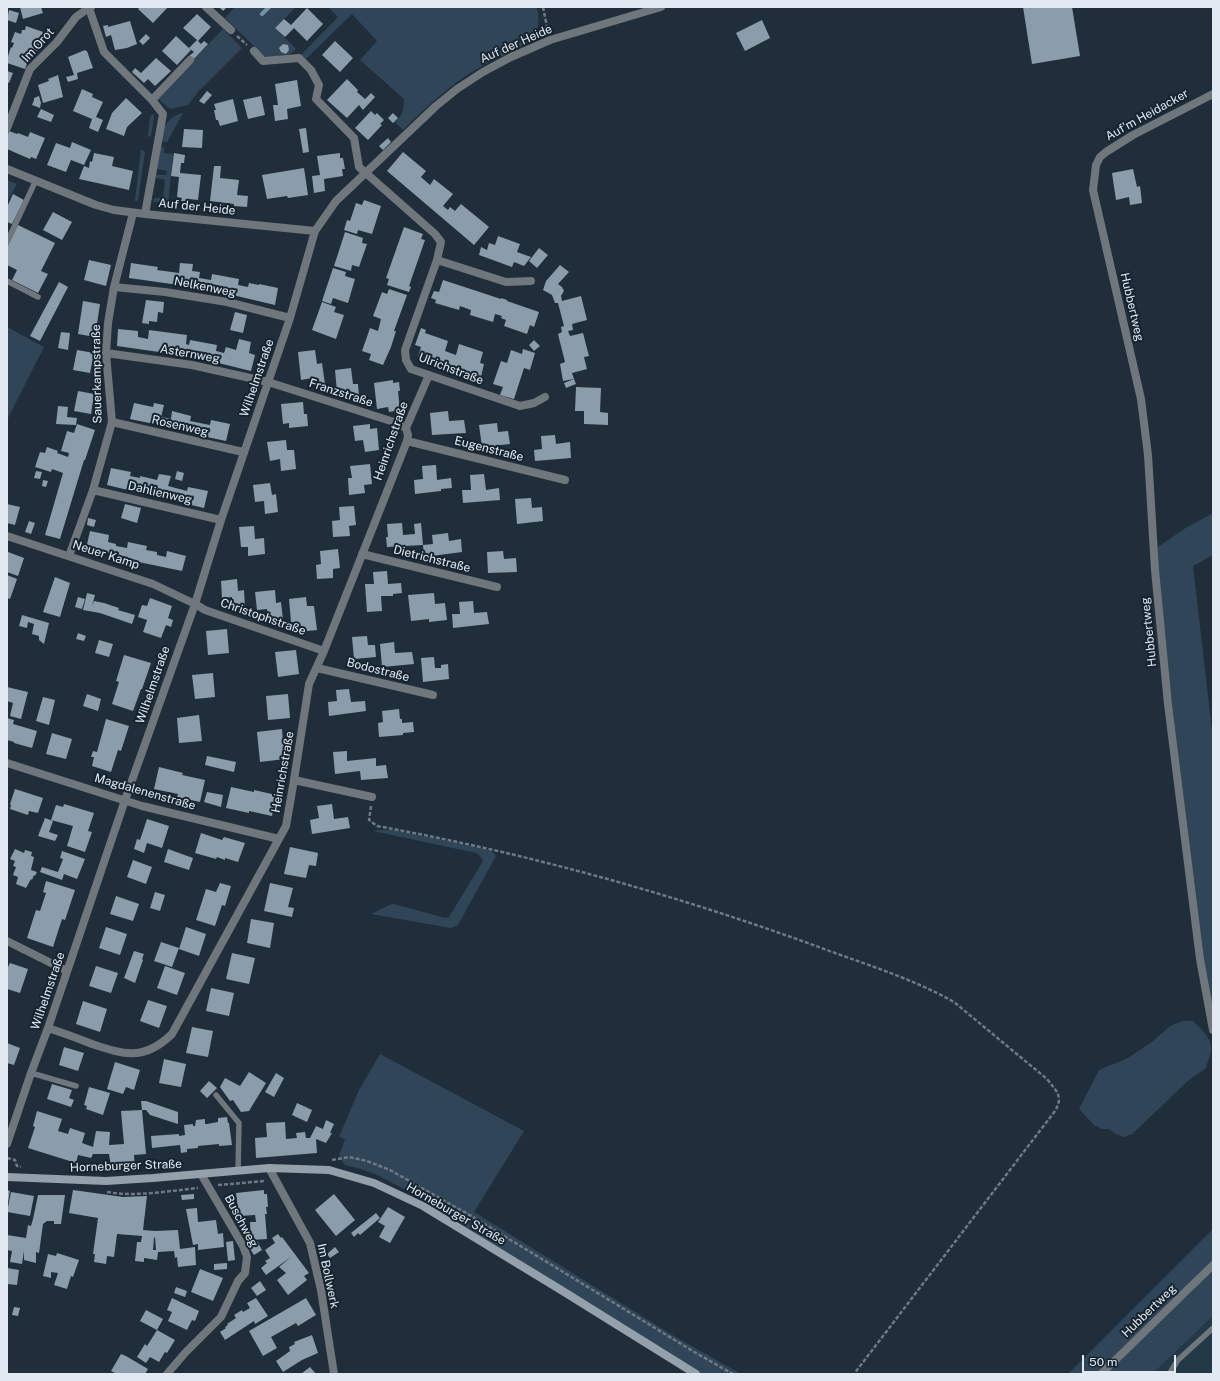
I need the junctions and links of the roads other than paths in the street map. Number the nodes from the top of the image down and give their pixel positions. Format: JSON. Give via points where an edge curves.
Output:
{"nodes":[{"id":1,"x":90,"y":7,"type":"edge"},
{"id":2,"x":206,"y":7,"type":"edge"},
{"id":3,"x":661,"y":7,"type":"edge"},
{"id":4,"x":231,"y":30,"type":"road end"},
{"id":5,"x":254,"y":51,"type":"road end"},
{"id":6,"x":190,"y":60,"type":"dead end"},
{"id":7,"x":1213,"y":94,"type":"edge"},
{"id":8,"x":152,"y":100,"type":"junction"},
{"id":9,"x":7,"y":128,"type":"edge"},
{"id":10,"x":7,"y":169,"type":"edge"},
{"id":11,"x":366,"y":174,"type":"junction"},
{"id":12,"x":36,"y":180,"type":"junction"},
{"id":13,"x":133,"y":213,"type":"junction"},
{"id":14,"x":145,"y":214,"type":"junction"},
{"id":15,"x":315,"y":231,"type":"junction"},
{"id":16,"x":1103,"y":234,"type":"joint"},
{"id":17,"x":7,"y":242,"type":"edge"},
{"id":18,"x":437,"y":260,"type":"junction"},
{"id":19,"x":7,"y":281,"type":"edge"},
{"id":20,"x":530,"y":281,"type":"dead end"},
{"id":21,"x":114,"y":287,"type":"junction"},
{"id":22,"x":38,"y":297,"type":"dead end"},
{"id":23,"x":290,"y":318,"type":"junction"},
{"id":24,"x":106,"y":353,"type":"junction"},
{"id":25,"x":429,"y":375,"type":"junction"},
{"id":26,"x":268,"y":382,"type":"junction"},
{"id":27,"x":545,"y":397,"type":"dead end"},
{"id":28,"x":112,"y":422,"type":"junction"},
{"id":29,"x":406,"y":428,"type":"junction"},
{"id":30,"x":407,"y":441,"type":"junction"},
{"id":31,"x":243,"y":452,"type":"junction"},
{"id":32,"x":565,"y":480,"type":"dead end"},
{"id":33,"x":93,"y":490,"type":"junction"},
{"id":34,"x":221,"y":520,"type":"junction"},
{"id":35,"x":7,"y":536,"type":"edge"},
{"id":36,"x":362,"y":554,"type":"junction"},
{"id":37,"x":69,"y":556,"type":"junction"},
{"id":38,"x":497,"y":587,"type":"dead end"},
{"id":39,"x":195,"y":604,"type":"junction"},
{"id":40,"x":324,"y":651,"type":"junction"},
{"id":41,"x":317,"y":668,"type":"junction"},
{"id":42,"x":433,"y":695,"type":"dead end"},
{"id":43,"x":7,"y":764,"type":"edge"},
{"id":44,"x":294,"y":780,"type":"junction"},
{"id":45,"x":372,"y":797,"type":"road end"},
{"id":46,"x":125,"y":800,"type":"junction"},
{"id":47,"x":279,"y":839,"type":"junction"},
{"id":48,"x":8,"y":943,"type":"edge"},
{"id":49,"x":67,"y":971,"type":"junction"},
{"id":50,"x":48,"y":1028,"type":"junction"},
{"id":51,"x":1213,"y":1030,"type":"edge"},
{"id":52,"x":31,"y":1073,"type":"junction"},
{"id":53,"x":76,"y":1086,"type":"dead end"},
{"id":54,"x":216,"y":1095,"type":"dead end"},
{"id":55,"x":7,"y":1144,"type":"edge"},
{"id":56,"x":269,"y":1168,"type":"junction"},
{"id":57,"x":238,"y":1171,"type":"junction"},
{"id":58,"x":201,"y":1174,"type":"junction"},
{"id":59,"x":7,"y":1177,"type":"edge"},
{"id":60,"x":1213,"y":1265,"type":"edge"},
{"id":61,"x":1213,"y":1328,"type":"edge"},
{"id":62,"x":167,"y":1374,"type":"edge"},
{"id":63,"x":334,"y":1374,"type":"edge"},
{"id":64,"x":696,"y":1374,"type":"edge"},
{"id":65,"x":1101,"y":1374,"type":"edge"},
{"id":66,"x":1168,"y":1374,"type":"edge"}],
"edges":[{"from":1,"to":8,"type":"street","name":"Im Orot","via":[[104,52]]},
{"from":1,"to":9,"type":"street","name":"Im Orot","via":[[76,17],[57,42],[30,69]]},
{"from":2,"to":4,"type":"street"},
{"from":3,"to":11,"type":"street","name":"Auf der Heide","via":[[550,40],[483,72],[436,106]]},
{"from":5,"to":11,"type":"street","via":[[263,61],[299,58],[311,70],[319,85],[316,99],[354,138],[359,167]]},
{"from":6,"to":8,"type":"street"},
{"from":7,"to":16,"type":"street","name":"Auf'm Heidacker","via":[[1133,135],[1100,157],[1093,190]]},
{"from":8,"to":14,"type":"street","name":"Im Orot","via":[[163,114]]},
{"from":10,"to":12,"type":"street","name":"Auf der Heide"},
{"from":11,"to":15,"type":"street","name":"Auf der Heide","via":[[336,201]]},
{"from":11,"to":18,"type":"street","name":"Ulrichstraße","via":[[435,234],[441,242]]},
{"from":12,"to":13,"type":"street","name":"Auf der Heide","via":[[96,205]]},
{"from":12,"to":17,"type":"lane"},
{"from":13,"to":14,"type":"street","name":"Auf der Heide"},
{"from":13,"to":21,"type":"street","name":"Sauerkampstraße"},
{"from":14,"to":15,"type":"street","name":"Auf der Heide"},
{"from":15,"to":23,"type":"street","name":"Wilhelmstraße"},
{"from":16,"to":51,"type":"street","name":"Hubbertweg","via":[[1141,399],[1148,455],[1155,570],[1168,704],[1200,959]]},
{"from":18,"to":20,"type":"street","via":[[506,282]]},
{"from":18,"to":25,"type":"street","name":"Ulrichstraße","via":[[405,350],[406,360],[411,369]]},
{"from":19,"to":22,"type":"lane"},
{"from":21,"to":23,"type":"street","name":"Nelkenweg","via":[[219,301]]},
{"from":21,"to":24,"type":"street","name":"Sauerkampstraße"},
{"from":23,"to":26,"type":"street","name":"Wilhelmstraße"},
{"from":24,"to":26,"type":"street","name":"Asternweg","via":[[192,365]]},
{"from":24,"to":28,"type":"street","name":"Sauerkampstraße"},
{"from":25,"to":27,"type":"street","name":"Ulrichstraße","via":[[520,406]]},
{"from":25,"to":29,"type":"street","name":"Heinrichstraße"},
{"from":26,"to":29,"type":"street","name":"Franzstraße"},
{"from":26,"to":31,"type":"street","name":"Wilhelmstraße"},
{"from":28,"to":31,"type":"street","name":"Rosenweg"},
{"from":28,"to":33,"type":"street","name":"Sauerkampstraße"},
{"from":29,"to":30,"type":"street","name":"Heinrichstraße"},
{"from":30,"to":32,"type":"street","name":"Eugenstraße"},
{"from":30,"to":36,"type":"street","name":"Heinrichstraße"},
{"from":31,"to":34,"type":"street","name":"Wilhelmstraße"},
{"from":33,"to":34,"type":"street","name":"Dahlienweg"},
{"from":33,"to":37,"type":"street","name":"Sauerkampstraße"},
{"from":34,"to":39,"type":"street","name":"Wilhelmstraße"},
{"from":35,"to":37,"type":"street","name":"Neuer Kamp"},
{"from":36,"to":38,"type":"street","name":"Dietrichstraße"},
{"from":36,"to":40,"type":"street","name":"Heinrichstraße"},
{"from":37,"to":39,"type":"street","name":"Neuer Kamp","via":[[153,584]]},
{"from":39,"to":40,"type":"street","name":"Christophstraße","via":[[205,610]]},
{"from":39,"to":46,"type":"street","name":"Wilhelmstraße"},
{"from":40,"to":41,"type":"street","name":"Heinrichstraße"},
{"from":41,"to":42,"type":"street","name":"Bodostraße"},
{"from":41,"to":44,"type":"street","name":"Heinrichstraße","via":[[309,684]]},
{"from":43,"to":46,"type":"street","name":"Magdalenenstraße"},
{"from":44,"to":45,"type":"street"},
{"from":44,"to":47,"type":"street","name":"Heinrichstraße","via":[[286,826]]},
{"from":46,"to":47,"type":"street","name":"Magdalenenstraße"},
{"from":46,"to":49,"type":"street","name":"Wilhelmstraße"},
{"from":47,"to":50,"type":"street","name":"Heinrichstraße","via":[[172,1034],[163,1043],[134,1054],[117,1053]]},
{"from":48,"to":49,"type":"street"},
{"from":49,"to":50,"type":"street","name":"Wilhelmstraße"},
{"from":50,"to":52,"type":"street","name":"Wilhelmstraße"},
{"from":52,"to":53,"type":"lane"},
{"from":52,"to":55,"type":"street","name":"Wilhelmstraße"},
{"from":54,"to":57,"type":"lane","via":[[239,1122]]},
{"from":56,"to":57,"type":"street","name":"Horneburger Straße"},
{"from":56,"to":63,"type":"street","name":"Im Bollwerk","via":[[310,1243],[321,1290]]},
{"from":56,"to":64,"type":"street","name":"Horneburger Straße","via":[[329,1170],[374,1183],[423,1206]]},
{"from":57,"to":58,"type":"street","name":"Horneburger Straße"},
{"from":58,"to":59,"type":"street","name":"Horneburger Straße","via":[[106,1181]]},
{"from":58,"to":62,"type":"street","name":"Buschweg","via":[[243,1246],[247,1257],[246,1269],[221,1317],[184,1353]]},
{"from":60,"to":65,"type":"street","name":"Hubbertweg"},
{"from":61,"to":66,"type":"lane","via":[[1178,1360]]}]}
